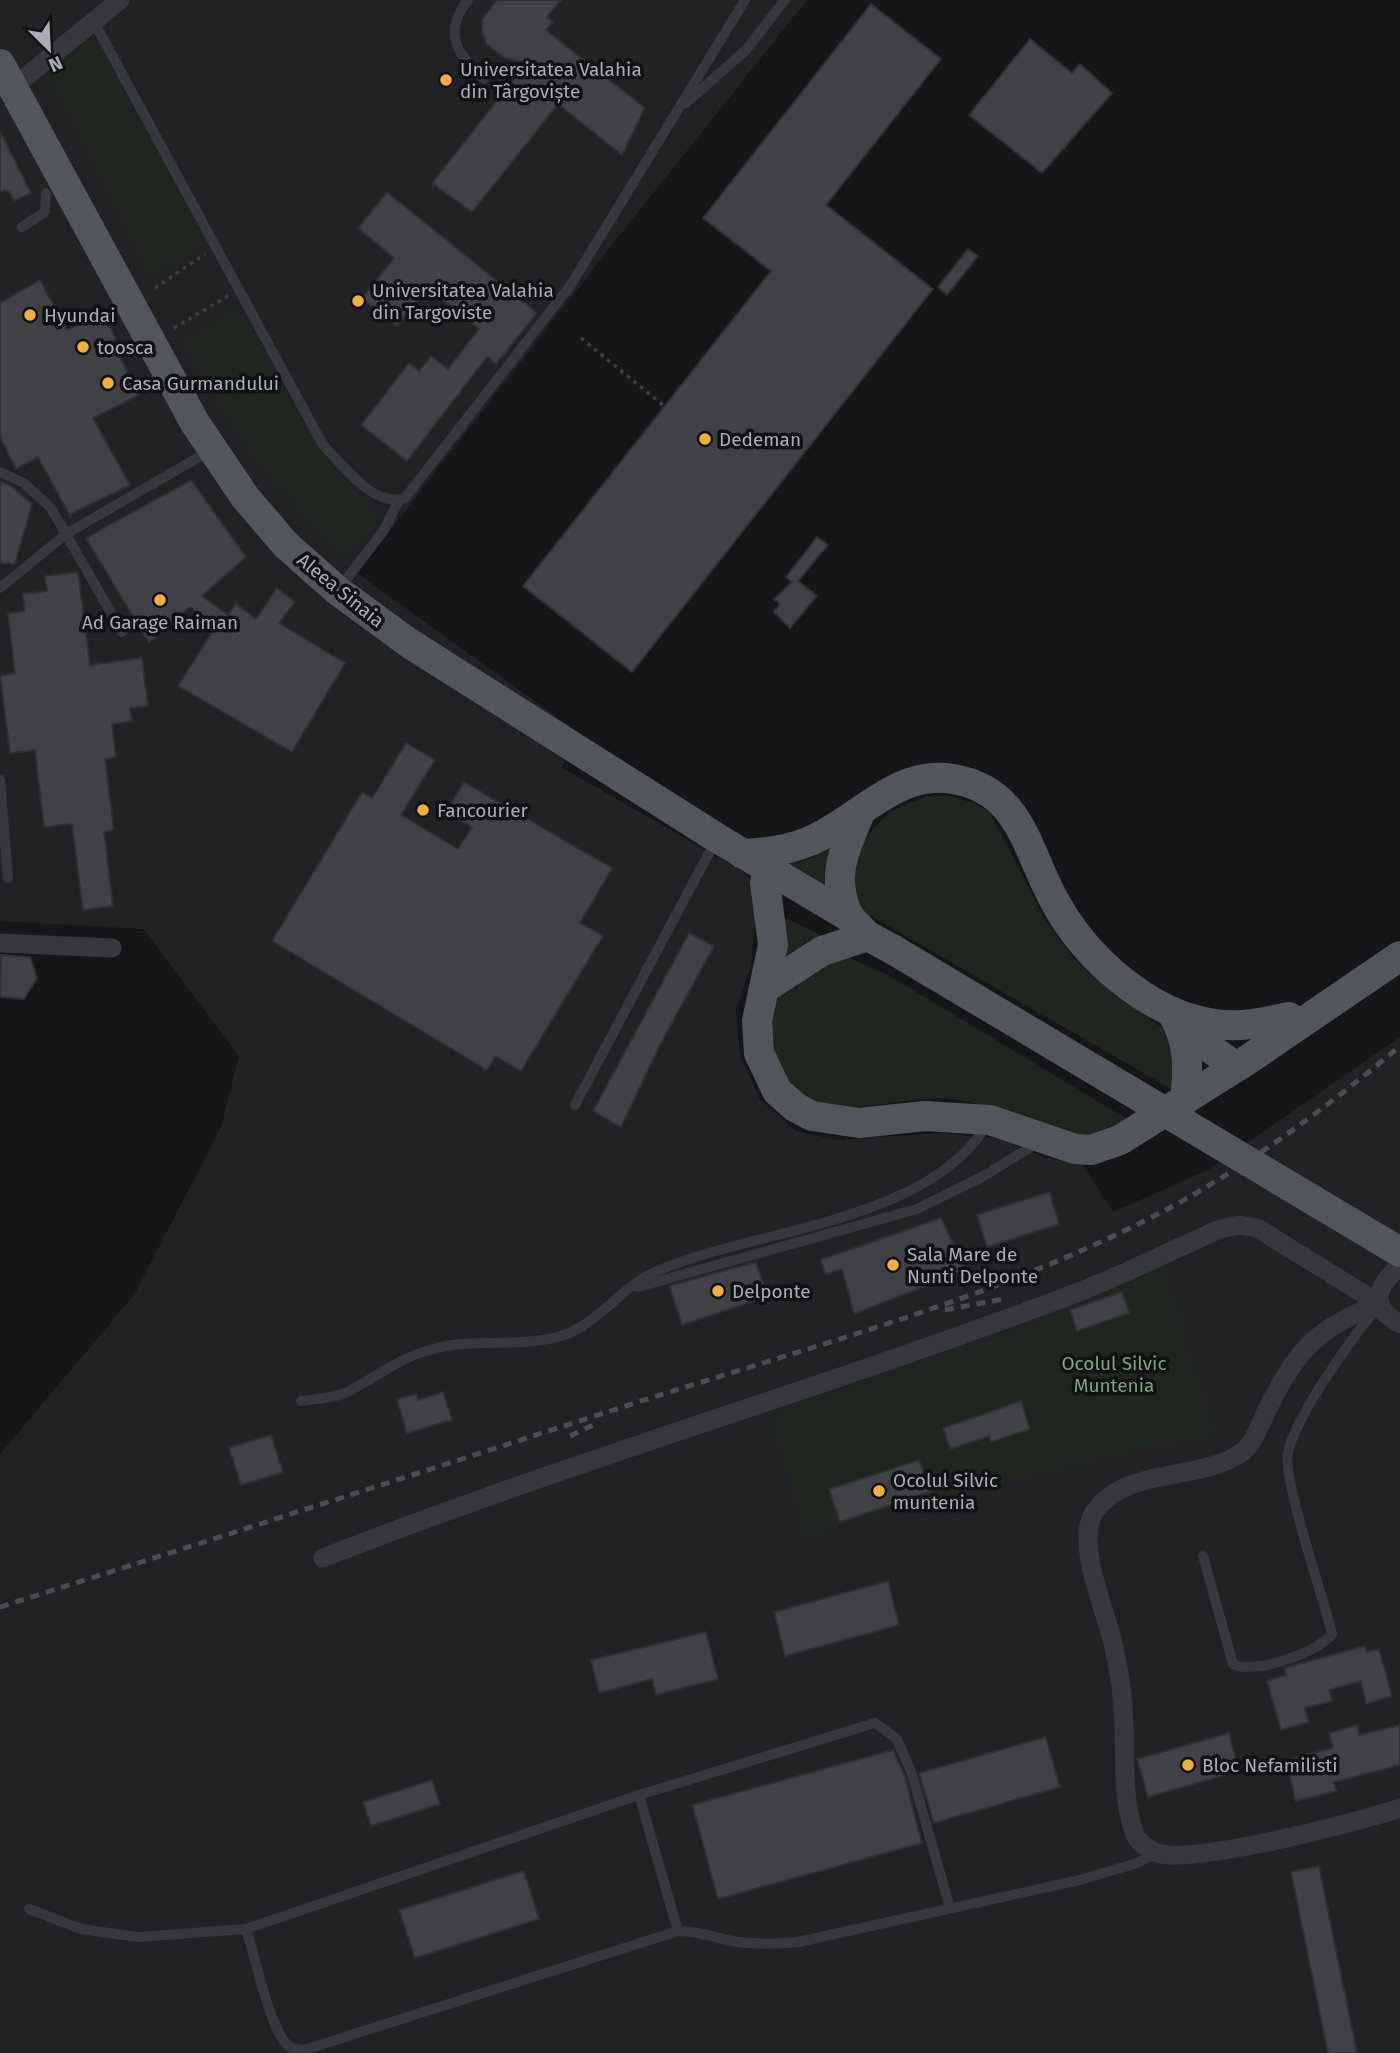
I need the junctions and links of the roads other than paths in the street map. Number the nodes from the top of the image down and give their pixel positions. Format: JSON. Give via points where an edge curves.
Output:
{"nodes":[{"id":1,"x":120,"y":0,"type":"edge"},
{"id":2,"x":468,"y":0,"type":"edge"},
{"id":3,"x":745,"y":0,"type":"edge"},
{"id":4,"x":785,"y":0,"type":"edge"},
{"id":5,"x":94,"y":22,"type":"junction"},
{"id":6,"x":484,"y":79,"type":"dead end"},
{"id":7,"x":4,"y":84,"type":"edge"},
{"id":8,"x":678,"y":111,"type":"junction"},
{"id":9,"x":46,"y":193,"type":"dead end"},
{"id":10,"x":22,"y":226,"type":"dead end"},
{"id":11,"x":200,"y":457,"type":"junction"},
{"id":12,"x":0,"y":472,"type":"edge"},
{"id":13,"x":399,"y":500,"type":"junction"},
{"id":14,"x":66,"y":534,"type":"junction"},
{"id":15,"x":0,"y":588,"type":"edge"},
{"id":16,"x":338,"y":591,"type":"junction"},
{"id":17,"x":122,"y":632,"type":"dead end"},
{"id":18,"x":0,"y":780,"type":"edge"},
{"id":19,"x":860,"y":813,"type":"junction"},
{"id":20,"x":711,"y":849,"type":"junction"},
{"id":21,"x":743,"y":854,"type":"junction"},
{"id":22,"x":8,"y":877,"type":"dead end"},
{"id":23,"x":765,"y":882,"type":"junction"},
{"id":24,"x":870,"y":934,"type":"junction"},
{"id":25,"x":1400,"y":939,"type":"edge"},
{"id":26,"x":0,"y":943,"type":"edge"},
{"id":27,"x":112,"y":947,"type":"dead end"},
{"id":28,"x":1400,"y":956,"type":"edge"},
{"id":29,"x":765,"y":988,"type":"junction"},
{"id":30,"x":1289,"y":1017,"type":"junction"},
{"id":31,"x":1176,"y":1020,"type":"junction"},
{"id":32,"x":1214,"y":1024,"type":"junction"},
{"id":33,"x":1244,"y":1062,"type":"junction"},
{"id":34,"x":1185,"y":1100,"type":"junction"},
{"id":35,"x":575,"y":1105,"type":"dead end"},
{"id":36,"x":990,"y":1120,"type":"junction"},
{"id":37,"x":1043,"y":1139,"type":"junction"},
{"id":38,"x":1400,"y":1252,"type":"edge"},
{"id":39,"x":1400,"y":1266,"type":"edge"},
{"id":40,"x":627,"y":1290,"type":"junction"},
{"id":41,"x":1380,"y":1304,"type":"junction"},
{"id":42,"x":1400,"y":1324,"type":"edge"},
{"id":43,"x":301,"y":1401,"type":"dead end"},
{"id":44,"x":1203,"y":1556,"type":"dead end"},
{"id":45,"x":323,"y":1558,"type":"dead end"},
{"id":46,"x":639,"y":1795,"type":"junction"},
{"id":47,"x":1400,"y":1808,"type":"edge"},
{"id":48,"x":1157,"y":1853,"type":"junction"},
{"id":49,"x":950,"y":1908,"type":"junction"},
{"id":50,"x":29,"y":1909,"type":"dead end"},
{"id":51,"x":246,"y":1929,"type":"junction"},
{"id":52,"x":678,"y":1931,"type":"junction"}],
"edges":[{"from":1,"to":5,"type":"street"},
{"from":2,"to":6,"type":"lane","via":[[458,12],[455,37],[459,54]]},
{"from":3,"to":8,"type":"lane"},
{"from":4,"to":8,"type":"lane","via":[[746,50]]},
{"from":5,"to":7,"type":"street"},
{"from":5,"to":13,"type":"lane","via":[[323,445],[371,492]]},
{"from":7,"to":11,"type":"main road","name":"Aleea Sinaia"},
{"from":7,"to":16,"type":"main road","name":"Aleea Sinaia","via":[[212,450],[281,539]]},
{"from":8,"to":13,"type":"lane","via":[[570,286]]},
{"from":9,"to":10,"type":"lane","via":[[45,212]]},
{"from":11,"to":14,"type":"lane"},
{"from":11,"to":20,"type":"main road","name":"Aleea Sinaia","via":[[268,545],[331,604],[447,686]]},
{"from":12,"to":14,"type":"lane","via":[[24,483],[51,508]]},
{"from":13,"to":16,"type":"lane","via":[[384,530]]},
{"from":14,"to":15,"type":"lane"},
{"from":14,"to":17,"type":"lane"},
{"from":16,"to":21,"type":"main road","name":"Aleea Sinaia","via":[[408,643]]},
{"from":18,"to":22,"type":"lane"},
{"from":19,"to":21,"type":"main road","via":[[810,841]]},
{"from":19,"to":24,"type":"main road","via":[[844,853],[839,890]]},
{"from":19,"to":31,"type":"main road","via":[[890,791],[926,778],[975,785],[997,798],[1028,838],[1054,901],[1086,946]]},
{"from":20,"to":23,"type":"main road","name":"Aleea Sinaia"},
{"from":20,"to":35,"type":"lane"},
{"from":21,"to":24,"type":"main road","name":"Aleea Sinaia"},
{"from":23,"to":24,"type":"main road","name":"Aleea Sinaia","via":[[842,929]]},
{"from":23,"to":29,"type":"main road","via":[[773,945]]},
{"from":24,"to":29,"type":"main road","via":[[822,951]]},
{"from":24,"to":38,"type":"main road","bridge":true},
{"from":25,"to":30,"type":"main road"},
{"from":26,"to":27,"type":"street"},
{"from":28,"to":33,"type":"main road"},
{"from":29,"to":36,"type":"main road","via":[[757,1021],[759,1053],[777,1091],[795,1107],[812,1116],[859,1123],[925,1116]]},
{"from":30,"to":32,"type":"main road","via":[[1245,1025]]},
{"from":30,"to":33,"type":"main road"},
{"from":31,"to":32,"type":"main road"},
{"from":31,"to":33,"type":"main road"},
{"from":31,"to":34,"type":"main road","via":[[1187,1051]]},
{"from":32,"to":33,"type":"main road"},
{"from":33,"to":34,"type":"main road"},
{"from":34,"to":37,"type":"main road","via":[[1108,1145],[1076,1149]]},
{"from":36,"to":37,"type":"main road"},
{"from":36,"to":40,"type":"lane","via":[[958,1160],[905,1194],[654,1272]]},
{"from":37,"to":40,"type":"lane","via":[[982,1177],[917,1209]]},
{"from":39,"to":41,"type":"street","via":[[1382,1281]]},
{"from":40,"to":43,"type":"lane","via":[[577,1331],[554,1339],[461,1343],[433,1349],[400,1360],[351,1391]]},
{"from":41,"to":42,"type":"street"},
{"from":41,"to":44,"type":"lane","via":[[1308,1409],[1287,1454],[1332,1634],[1325,1642],[1276,1662],[1253,1668],[1233,1664]]},
{"from":41,"to":45,"type":"street","via":[[1257,1228],[1220,1228],[1082,1291],[481,1498]]},
{"from":41,"to":48,"type":"street","via":[[1327,1328],[1301,1352],[1243,1452],[1118,1491],[1096,1510],[1087,1528],[1087,1550],[1122,1692],[1126,1799],[1135,1835]]},
{"from":46,"to":49,"type":"lane","via":[[876,1723],[896,1738],[911,1772]]},
{"from":46,"to":51,"type":"lane"},
{"from":46,"to":52,"type":"lane"},
{"from":47,"to":48,"type":"street","via":[[1243,1846],[1175,1856]]},
{"from":48,"to":49,"type":"lane","via":[[1137,1864],[1091,1877]]},
{"from":49,"to":52,"type":"lane","via":[[776,1944]]},
{"from":50,"to":51,"type":"lane","via":[[81,1929],[138,1937]]},
{"from":51,"to":52,"type":"lane","via":[[284,2042],[303,2050]]}]}
